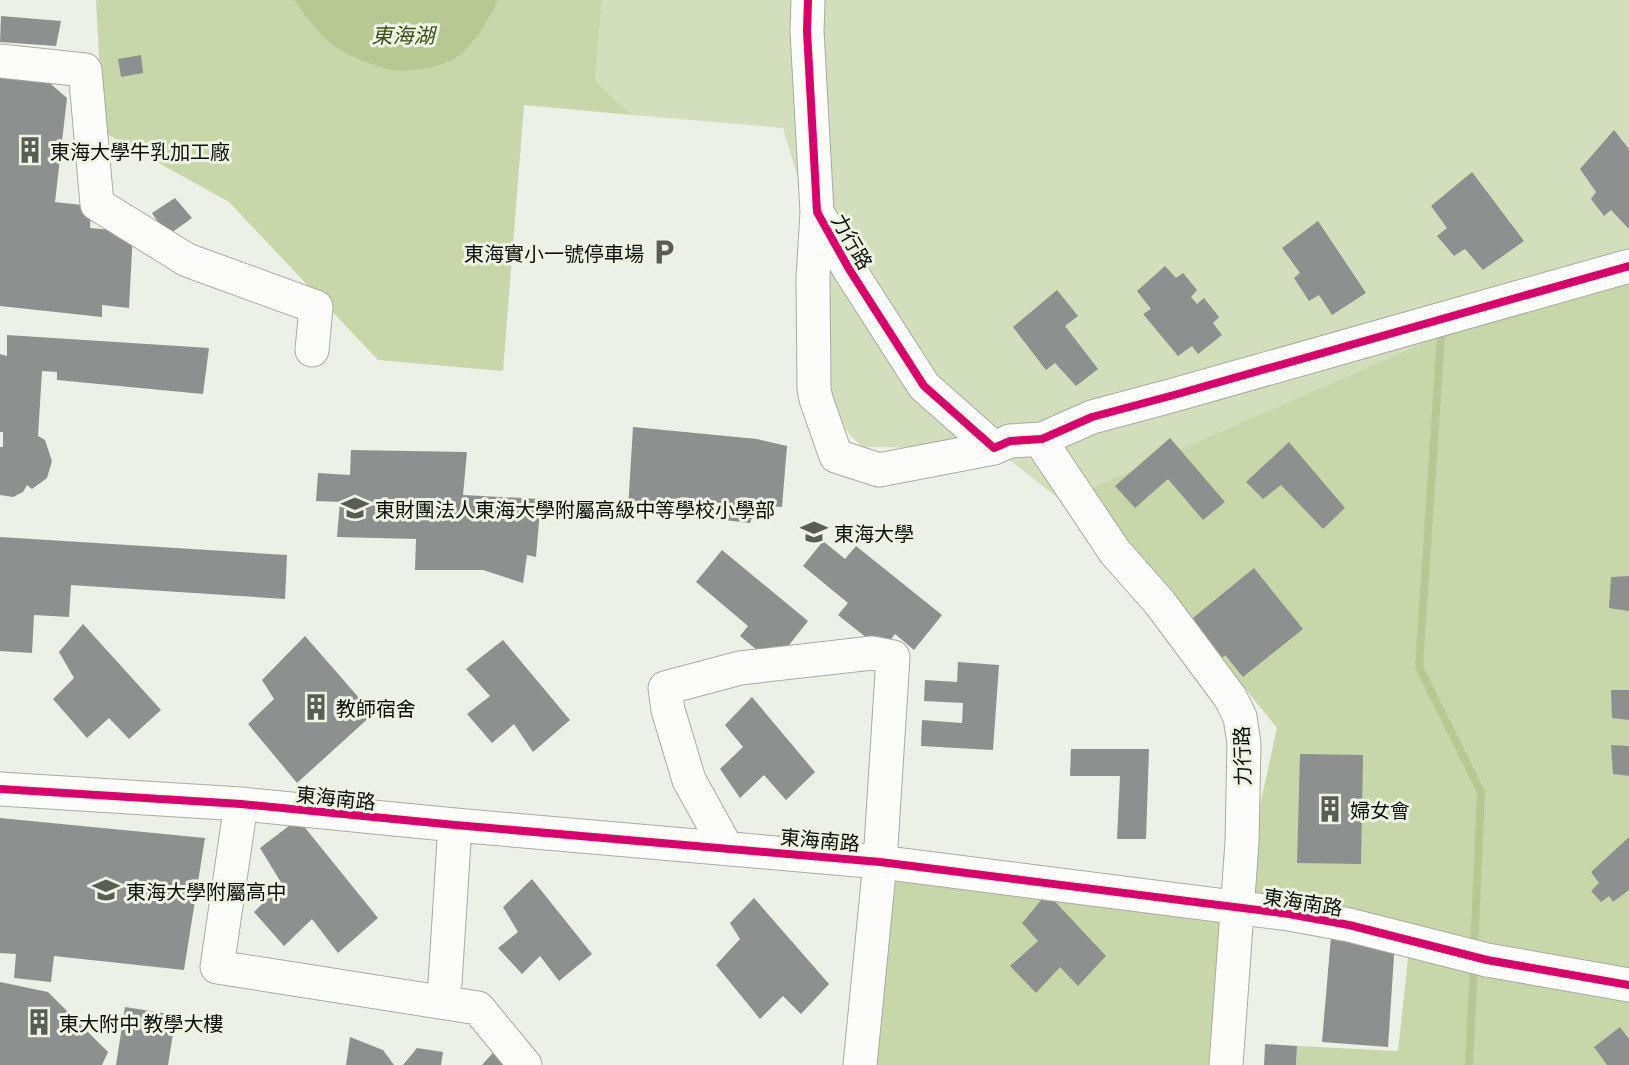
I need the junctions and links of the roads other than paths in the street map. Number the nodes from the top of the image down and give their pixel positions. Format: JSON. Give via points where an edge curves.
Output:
{"nodes":[{"id":1,"x":808,"y":0,"type":"edge"},
{"id":2,"x":0,"y":62,"type":"edge"},
{"id":3,"x":818,"y":212,"type":"junction"},
{"id":4,"x":1629,"y":266,"type":"edge"},
{"id":5,"x":312,"y":350,"type":"dead end"},
{"id":6,"x":1042,"y":439,"type":"junction"},
{"id":7,"x":994,"y":448,"type":"junction"},
{"id":8,"x":0,"y":789,"type":"edge"},
{"id":9,"x":241,"y":804,"type":"junction"},
{"id":10,"x":454,"y":825,"type":"junction"},
{"id":11,"x":726,"y":847,"type":"junction"},
{"id":12,"x":880,"y":862,"type":"junction"},
{"id":13,"x":1238,"y":907,"type":"junction"},
{"id":14,"x":445,"y":983,"type":"dead end"},
{"id":15,"x":1629,"y":985,"type":"edge"},
{"id":16,"x":525,"y":1065,"type":"edge"},
{"id":17,"x":860,"y":1065,"type":"edge"},
{"id":18,"x":1226,"y":1065,"type":"edge"}],
"edges":[{"from":1,"to":3,"type":"street","name":"力行路"},
{"from":2,"to":5,"type":"street","via":[[85,70],[97,204],[187,260],[316,307]]},
{"from":3,"to":7,"type":"street","name":"力行路","via":[[849,269],[924,386]]},
{"from":3,"to":7,"type":"street","via":[[813,278],[814,388],[836,456],[879,470]]},
{"from":4,"to":6,"type":"street","via":[[1092,417]]},
{"from":6,"to":7,"type":"street","via":[[1010,441]]},
{"from":6,"to":13,"type":"street","name":"力行路","via":[[1115,552],[1167,612],[1230,697],[1240,717],[1244,743]]},
{"from":8,"to":9,"type":"street","name":"東海南路"},
{"from":9,"to":10,"type":"street","name":"東海南路"},
{"from":9,"to":16,"type":"street","via":[[217,967],[478,1008]]},
{"from":10,"to":11,"type":"street","name":"東海南路"},
{"from":10,"to":14,"type":"street"},
{"from":11,"to":12,"type":"street","name":"東海南路"},
{"from":11,"to":12,"type":"street","via":[[689,780],[665,688],[740,668],[872,653],[893,657]]},
{"from":12,"to":13,"type":"street","name":"東海南路"},
{"from":12,"to":17,"type":"street","name":"東海南路"},
{"from":13,"to":15,"type":"street","name":"東海南路","via":[[1349,925],[1487,960]]},
{"from":13,"to":18,"type":"street","name":"力行路"}]}
